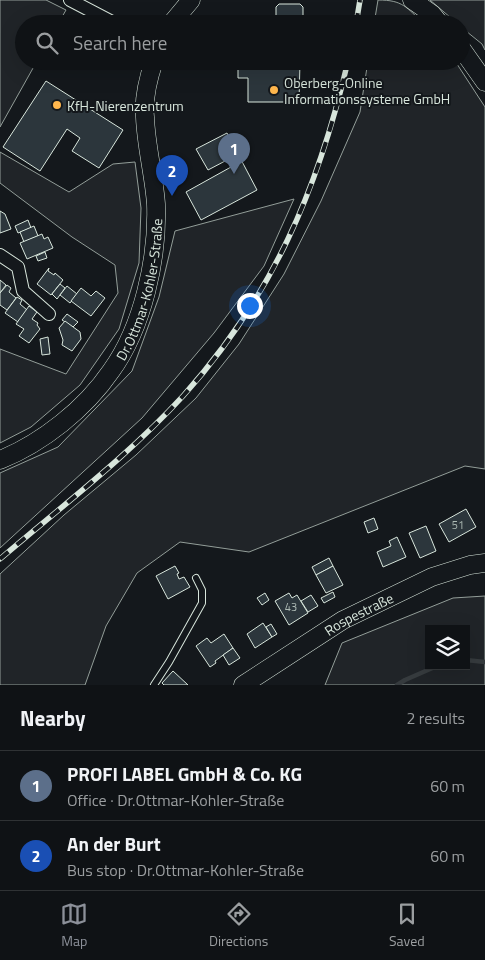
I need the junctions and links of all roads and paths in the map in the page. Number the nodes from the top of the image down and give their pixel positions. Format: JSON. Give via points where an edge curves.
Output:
{"nodes":[{"id":1,"x":70,"y":0,"type":"edge"},
{"id":2,"x":190,"y":0,"type":"edge"},
{"id":3,"x":412,"y":0,"type":"edge"},
{"id":4,"x":99,"y":15,"type":"edge"},
{"id":5,"x":178,"y":15,"type":"edge"},
{"id":6,"x":433,"y":15,"type":"edge"},
{"id":7,"x":470,"y":61,"type":"edge"},
{"id":8,"x":151,"y":70,"type":"edge"},
{"id":9,"x":485,"y":82,"type":"edge"},
{"id":10,"x":0,"y":255,"type":"edge"},
{"id":11,"x":49,"y":314,"type":"dead end"},
{"id":12,"x":0,"y":460,"type":"edge"},
{"id":13,"x":480,"y":562,"type":"edge"},
{"id":14,"x":196,"y":578,"type":"dead end"},
{"id":15,"x":154,"y":685,"type":"edge"},
{"id":16,"x":243,"y":685,"type":"edge"}],
"edges":[{"from":1,"to":4,"type":"street"},
{"from":2,"to":5,"type":"street"},
{"from":3,"to":6,"type":"street"},
{"from":7,"to":9,"type":"street"},
{"from":8,"to":12,"type":"street","name":"Dr.Ottmar-Kohler-Straße","via":[[144,116],[156,204],[154,242],[149,282],[137,324],[112,370],[63,423],[21,452]]},
{"from":10,"to":11,"type":"street","via":[[18,267],[23,291]]},
{"from":13,"to":16,"type":"street","name":"Rospestraße","via":[[432,577],[343,620]]},
{"from":14,"to":15,"type":"lane","via":[[202,590],[202,603]]}]}
